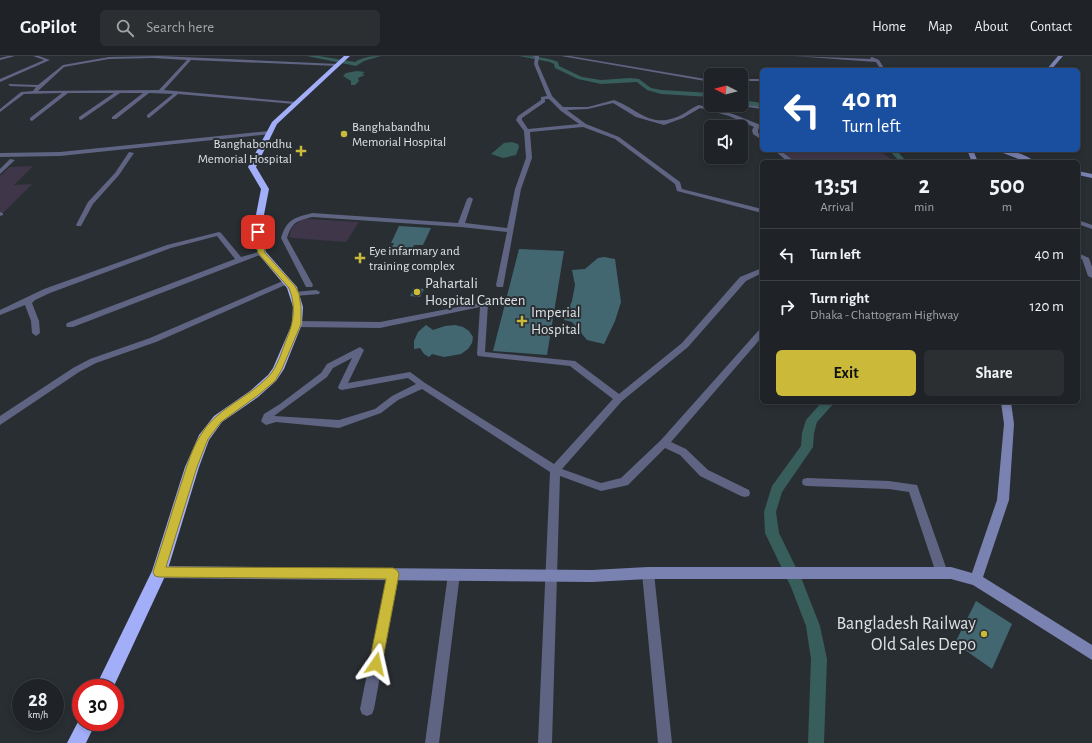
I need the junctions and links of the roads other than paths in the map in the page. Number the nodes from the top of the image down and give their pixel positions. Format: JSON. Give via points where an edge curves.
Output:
{"nodes":[{"id":1,"x":13,"y":56,"type":"edge"},
{"id":2,"x":35,"y":56,"type":"edge"},
{"id":3,"x":132,"y":56,"type":"edge"},
{"id":4,"x":222,"y":56,"type":"edge"},
{"id":5,"x":259,"y":56,"type":"edge"},
{"id":6,"x":563,"y":56,"type":"edge"},
{"id":7,"x":796,"y":56,"type":"edge"},
{"id":8,"x":869,"y":56,"type":"edge"},
{"id":9,"x":1061,"y":56,"type":"edge"},
{"id":10,"x":535,"y":57,"type":"edge"},
{"id":11,"x":0,"y":59,"type":"edge"},
{"id":12,"x":217,"y":59,"type":"junction"},
{"id":13,"x":189,"y":60,"type":"dead end"},
{"id":14,"x":253,"y":60,"type":"junction"},
{"id":15,"x":341,"y":61,"type":"edge"},
{"id":16,"x":877,"y":61,"type":"junction"},
{"id":17,"x":882,"y":68,"type":"edge"},
{"id":18,"x":1050,"y":68,"type":"edge"},
{"id":19,"x":704,"y":80,"type":"edge"},
{"id":20,"x":748,"y":80,"type":"edge"},
{"id":21,"x":760,"y":80,"type":"edge"},
{"id":22,"x":0,"y":81,"type":"edge"},
{"id":23,"x":10,"y":85,"type":"dead end"},
{"id":24,"x":39,"y":86,"type":"junction"},
{"id":25,"x":119,"y":91,"type":"junction"},
{"id":26,"x":148,"y":91,"type":"junction"},
{"id":27,"x":37,"y":92,"type":"junction"},
{"id":28,"x":66,"y":92,"type":"junction"},
{"id":29,"x":160,"y":92,"type":"junction"},
{"id":30,"x":177,"y":93,"type":"junction"},
{"id":31,"x":550,"y":97,"type":"junction"},
{"id":32,"x":294,"y":104,"type":"junction"},
{"id":33,"x":748,"y":106,"type":"edge"},
{"id":34,"x":760,"y":108,"type":"edge"},
{"id":35,"x":562,"y":109,"type":"junction"},
{"id":36,"x":0,"y":111,"type":"edge"},
{"id":37,"x":148,"y":116,"type":"dead end"},
{"id":38,"x":81,"y":118,"type":"dead end"},
{"id":39,"x":114,"y":118,"type":"dead end"},
{"id":40,"x":32,"y":119,"type":"dead end"},
{"id":41,"x":584,"y":125,"type":"junction"},
{"id":42,"x":759,"y":126,"type":"edge"},
{"id":43,"x":527,"y":131,"type":"junction"},
{"id":44,"x":268,"y":135,"type":"junction"},
{"id":45,"x":760,"y":137,"type":"edge"},
{"id":46,"x":780,"y":152,"type":"edge"},
{"id":47,"x":1005,"y":152,"type":"edge"},
{"id":48,"x":131,"y":153,"type":"junction"},
{"id":49,"x":0,"y":155,"type":"edge"},
{"id":50,"x":0,"y":160,"type":"edge"},
{"id":51,"x":12,"y":160,"type":"junction"},
{"id":52,"x":790,"y":160,"type":"edge"},
{"id":53,"x":1028,"y":160,"type":"edge"},
{"id":54,"x":0,"y":172,"type":"edge"},
{"id":55,"x":1080,"y":173,"type":"edge"},
{"id":56,"x":1092,"y":176,"type":"edge"},
{"id":57,"x":470,"y":199,"type":"dead end"},
{"id":58,"x":760,"y":210,"type":"edge"},
{"id":59,"x":1080,"y":223,"type":"edge"},
{"id":60,"x":79,"y":225,"type":"dead end"},
{"id":61,"x":461,"y":225,"type":"junction"},
{"id":62,"x":1092,"y":227,"type":"edge"},
{"id":63,"x":511,"y":230,"type":"junction"},
{"id":64,"x":262,"y":253,"type":"junction"},
{"id":65,"x":1080,"y":256,"type":"edge"},
{"id":66,"x":239,"y":260,"type":"junction"},
{"id":67,"x":760,"y":271,"type":"edge"},
{"id":68,"x":1092,"y":276,"type":"edge"},
{"id":69,"x":288,"y":282,"type":"junction"},
{"id":70,"x":309,"y":285,"type":"dead end"},
{"id":71,"x":500,"y":285,"type":"dead end"},
{"id":72,"x":316,"y":292,"type":"dead end"},
{"id":73,"x":295,"y":294,"type":"junction"},
{"id":74,"x":32,"y":298,"type":"junction"},
{"id":75,"x":0,"y":313,"type":"edge"},
{"id":76,"x":297,"y":324,"type":"junction"},
{"id":77,"x":70,"y":325,"type":"dead end"},
{"id":78,"x":36,"y":333,"type":"dead end"},
{"id":79,"x":760,"y":334,"type":"edge"},
{"id":80,"x":422,"y":385,"type":"junction"},
{"id":81,"x":619,"y":399,"type":"junction"},
{"id":82,"x":1006,"y":404,"type":"edge"},
{"id":83,"x":0,"y":421,"type":"edge"},
{"id":84,"x":664,"y":443,"type":"junction"},
{"id":85,"x":554,"y":470,"type":"junction"},
{"id":86,"x":807,"y":482,"type":"dead end"},
{"id":87,"x":745,"y":493,"type":"dead end"},
{"id":88,"x":159,"y":572,"type":"junction"},
{"id":89,"x":648,"y":573,"type":"junction"},
{"id":90,"x":942,"y":573,"type":"junction"},
{"id":91,"x":393,"y":574,"type":"junction"},
{"id":92,"x":454,"y":574,"type":"junction"},
{"id":93,"x":550,"y":575,"type":"junction"},
{"id":94,"x":976,"y":580,"type":"junction"},
{"id":95,"x":1092,"y":653,"type":"edge"},
{"id":96,"x":108,"y":679,"type":"edge"},
{"id":97,"x":367,"y":709,"type":"dead end"},
{"id":98,"x":82,"y":731,"type":"edge"},
{"id":99,"x":76,"y":743,"type":"edge"},
{"id":100,"x":432,"y":743,"type":"edge"},
{"id":101,"x":545,"y":743,"type":"edge"},
{"id":102,"x":665,"y":743,"type":"edge"}],
"edges":[{"from":1,"to":11,"type":"street"},
{"from":2,"to":22,"type":"street","via":[[48,60]]},
{"from":3,"to":12,"type":"street"},
{"from":3,"to":24,"type":"street","via":[[67,65]]},
{"from":4,"to":12,"type":"street"},
{"from":5,"to":14,"type":"street"},
{"from":6,"to":19,"type":"street"},
{"from":7,"to":16,"type":"street"},
{"from":8,"to":16,"type":"street"},
{"from":9,"to":18,"type":"street"},
{"from":10,"to":31,"type":"street"},
{"from":12,"to":14,"type":"street"},
{"from":13,"to":29,"type":"street"},
{"from":14,"to":15,"type":"street"},
{"from":15,"to":32,"type":"highway"},
{"from":16,"to":17,"type":"street"},
{"from":20,"to":21,"type":"street"},
{"from":23,"to":24,"type":"street"},
{"from":24,"to":27,"type":"street","via":[[35,91]]},
{"from":25,"to":26,"type":"street"},
{"from":25,"to":28,"type":"street"},
{"from":25,"to":38,"type":"street"},
{"from":26,"to":29,"type":"street"},
{"from":26,"to":39,"type":"street"},
{"from":27,"to":28,"type":"street"},
{"from":27,"to":36,"type":"street","via":[[23,93]]},
{"from":28,"to":40,"type":"street"},
{"from":29,"to":30,"type":"street"},
{"from":30,"to":32,"type":"street"},
{"from":30,"to":37,"type":"street"},
{"from":31,"to":35,"type":"street"},
{"from":31,"to":43,"type":"street","via":[[543,98],[543,101],[520,117],[519,120]]},
{"from":32,"to":44,"type":"highway","via":[[274,123]]},
{"from":33,"to":34,"type":"street"},
{"from":35,"to":41,"type":"street"},
{"from":35,"to":42,"type":"street","via":[[588,108],[614,101],[638,116],[664,123],[681,117],[699,106]]},
{"from":41,"to":43,"type":"street"},
{"from":41,"to":58,"type":"street","via":[[617,138],[678,184],[679,190]]},
{"from":42,"to":45,"type":"street","via":[[755,130]]},
{"from":43,"to":63,"type":"street","via":[[529,158],[518,189]]},
{"from":44,"to":48,"type":"street"},
{"from":44,"to":49,"type":"street","via":[[67,153]]},
{"from":44,"to":64,"type":"highway","via":[[252,167],[265,189],[258,232]]},
{"from":46,"to":52,"type":"street"},
{"from":47,"to":53,"type":"street"},
{"from":48,"to":51,"type":"street","via":[[55,160]]},
{"from":48,"to":60,"type":"street","via":[[117,174],[90,203]]},
{"from":50,"to":51,"type":"street"},
{"from":51,"to":54,"type":"street"},
{"from":55,"to":56,"type":"street"},
{"from":57,"to":61,"type":"street"},
{"from":59,"to":62,"type":"street"},
{"from":61,"to":63,"type":"street"},
{"from":61,"to":70,"type":"street","via":[[312,215],[292,220],[284,238]]},
{"from":63,"to":71,"type":"street"},
{"from":64,"to":66,"type":"street"},
{"from":64,"to":69,"type":"highway"},
{"from":65,"to":68,"type":"street","via":[[1085,258]]},
{"from":66,"to":74,"type":"street","via":[[219,234],[169,246]]},
{"from":66,"to":77,"type":"street"},
{"from":67,"to":81,"type":"street","via":[[744,279],[685,345]]},
{"from":69,"to":73,"type":"highway"},
{"from":69,"to":83,"type":"street","via":[[153,340],[93,361]]},
{"from":72,"to":73,"type":"street"},
{"from":73,"to":76,"type":"highway","via":[[298,307]]},
{"from":74,"to":75,"type":"street"},
{"from":74,"to":78,"type":"street","via":[[28,303],[35,321]]},
{"from":76,"to":81,"type":"street","via":[[380,325],[484,304],[481,354],[572,363]]},
{"from":76,"to":88,"type":"highway","via":[[272,378],[218,419],[204,438],[192,467]]},
{"from":79,"to":84,"type":"street"},
{"from":80,"to":80,"type":"street","via":[[410,375],[342,387],[360,350],[330,366],[324,375],[267,416],[266,421],[276,419],[339,424],[378,410],[395,398]]},
{"from":80,"to":85,"type":"street"},
{"from":81,"to":85,"type":"street"},
{"from":82,"to":94,"type":"street","via":[[1009,424],[1003,500]]},
{"from":84,"to":85,"type":"street","via":[[624,482],[601,487]]},
{"from":84,"to":87,"type":"street","via":[[683,452],[704,473]]},
{"from":85,"to":93,"type":"street"},
{"from":86,"to":90,"type":"street","via":[[913,488]]},
{"from":88,"to":91,"type":"street"},
{"from":88,"to":96,"type":"highway"},
{"from":89,"to":90,"type":"street"},
{"from":89,"to":93,"type":"street"},
{"from":89,"to":102,"type":"street"},
{"from":90,"to":94,"type":"street"},
{"from":91,"to":92,"type":"street"},
{"from":91,"to":97,"type":"street"},
{"from":92,"to":93,"type":"street"},
{"from":92,"to":100,"type":"street"},
{"from":93,"to":101,"type":"street"},
{"from":94,"to":95,"type":"street"},
{"from":98,"to":99,"type":"highway"}]}
